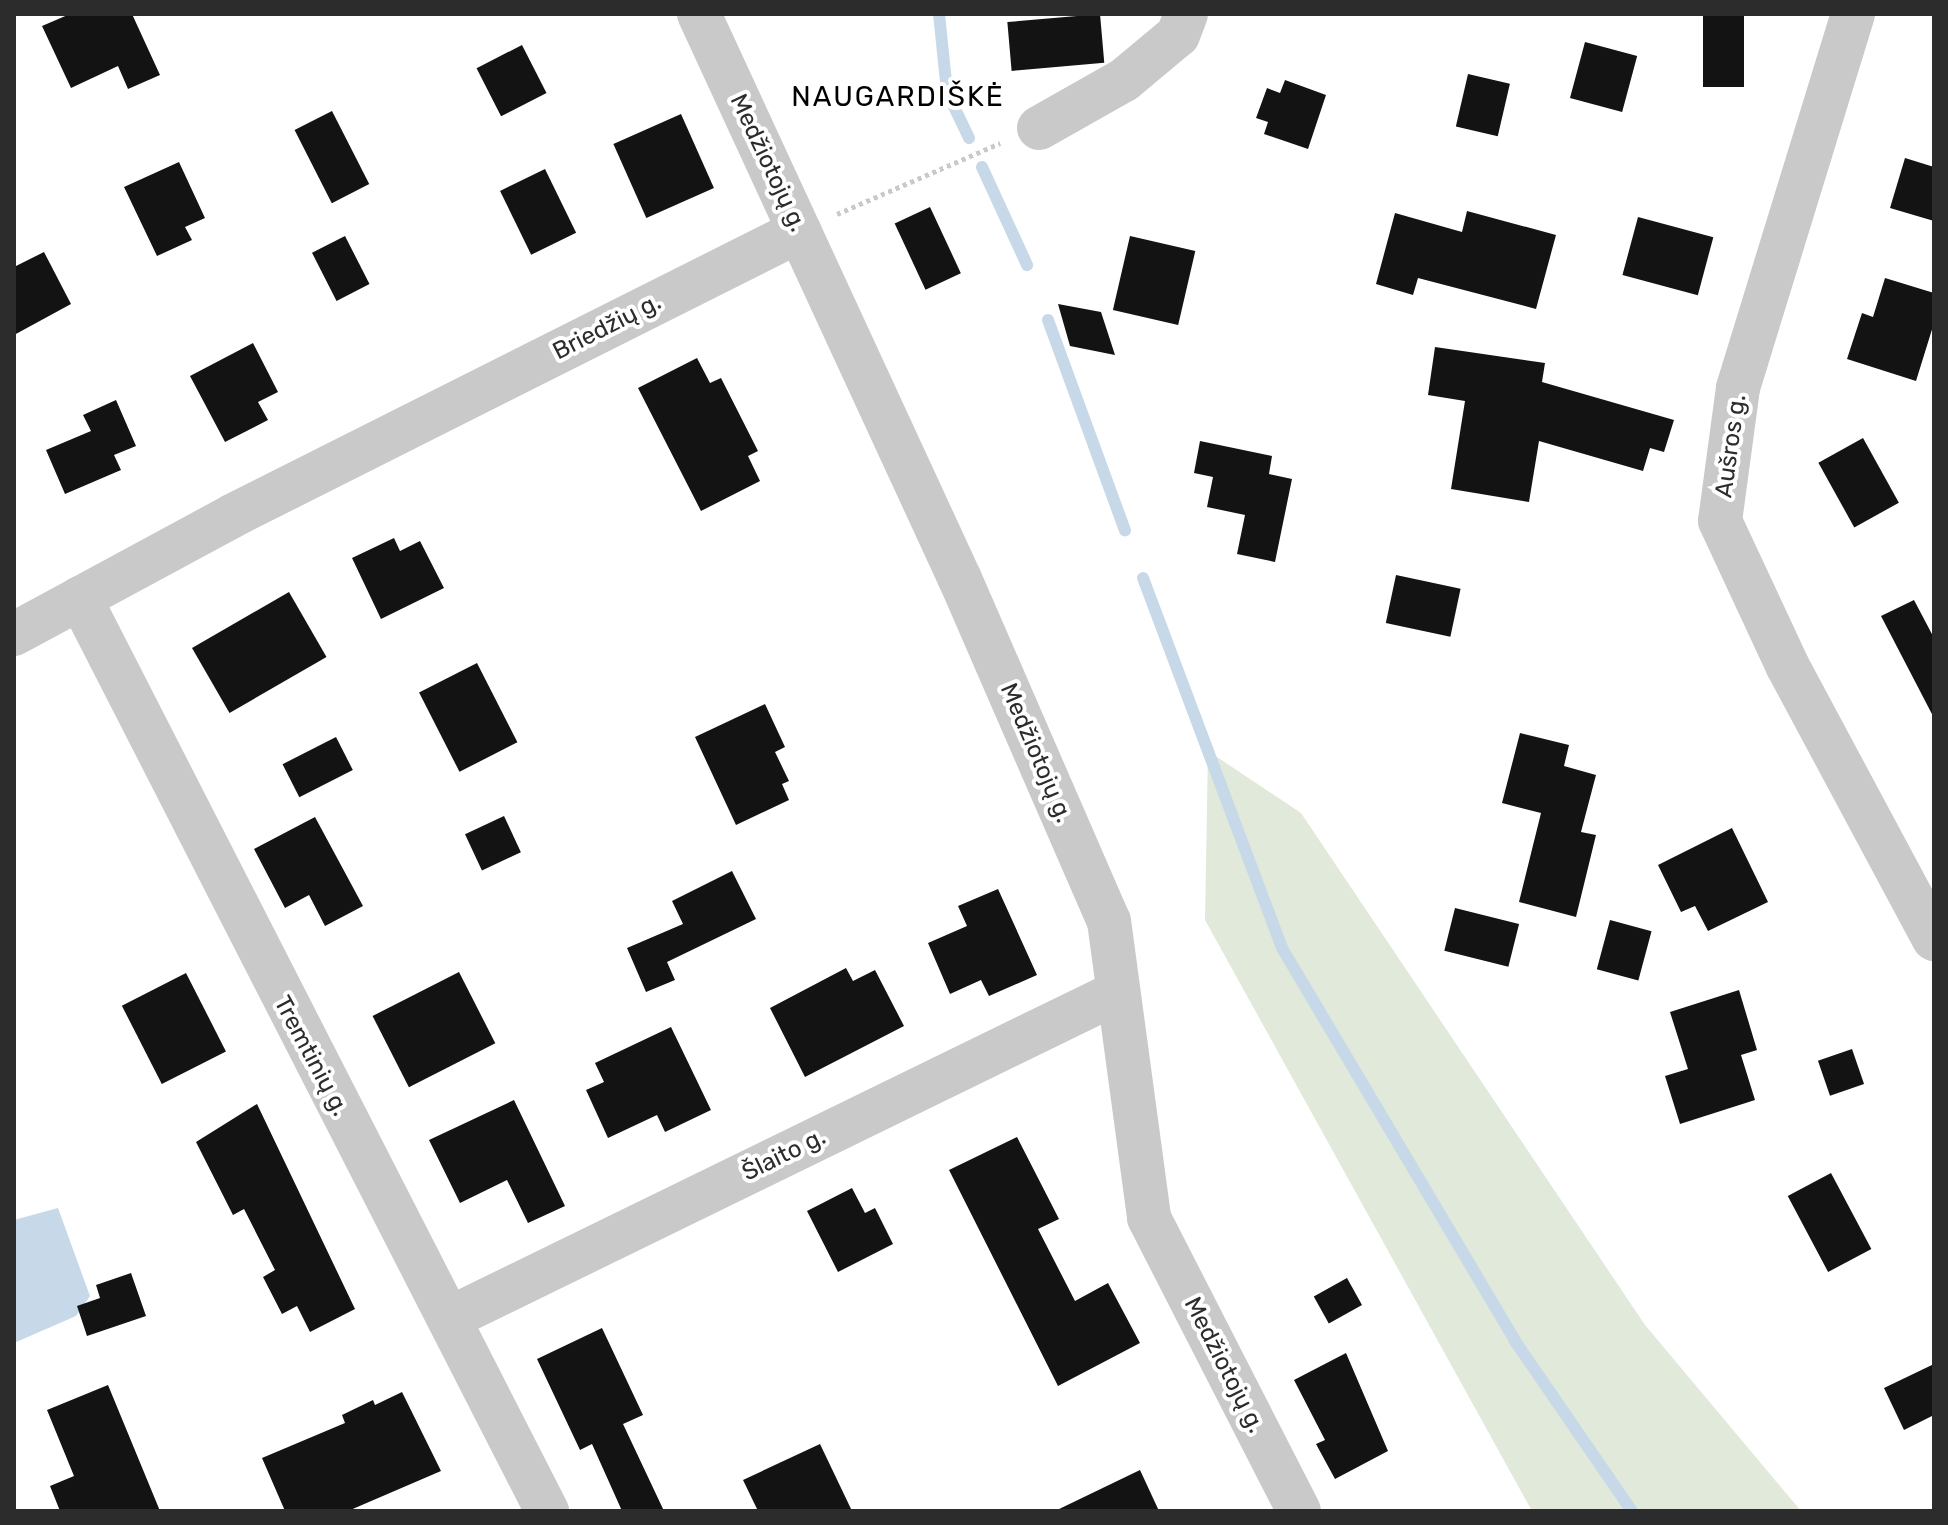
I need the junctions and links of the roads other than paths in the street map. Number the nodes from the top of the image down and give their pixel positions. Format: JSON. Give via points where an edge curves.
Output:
{"nodes":[{"id":1,"x":699,"y":14,"type":"edge"},
{"id":2,"x":1186,"y":14,"type":"edge"},
{"id":3,"x":1853,"y":14,"type":"edge"},
{"id":4,"x":1039,"y":128,"type":"road end"},
{"id":5,"x":799,"y":231,"type":"junction"},
{"id":6,"x":80,"y":598,"type":"junction"},
{"id":7,"x":14,"y":634,"type":"edge"},
{"id":8,"x":1934,"y":939,"type":"edge"},
{"id":9,"x":1118,"y":992,"type":"junction"},
{"id":10,"x":450,"y":1318,"type":"junction"},
{"id":11,"x":547,"y":1511,"type":"edge"},
{"id":12,"x":1299,"y":1511,"type":"edge"}],
"edges":[{"from":1,"to":5,"type":"street","name":"Medžiotojų g."},
{"from":2,"to":4,"type":"street","via":[[1178,35],[1124,80]]},
{"from":3,"to":8,"type":"street","name":"Aušros g.","via":[[1738,388],[1720,521],[1787,665]]},
{"from":5,"to":6,"type":"street","name":"Briedžių g."},
{"from":5,"to":9,"type":"street","name":"Medžiotojų g.","via":[[1109,921]]},
{"from":6,"to":7,"type":"street","name":"Briedžių g."},
{"from":6,"to":10,"type":"street","name":"Tremtinių g.","via":[[261,961]]},
{"from":9,"to":10,"type":"street","name":"Šlaito g."},
{"from":9,"to":12,"type":"street","name":"Medžiotojų g.","via":[[1149,1218]]},
{"from":10,"to":11,"type":"street","name":"Tremtinių g."}]}
